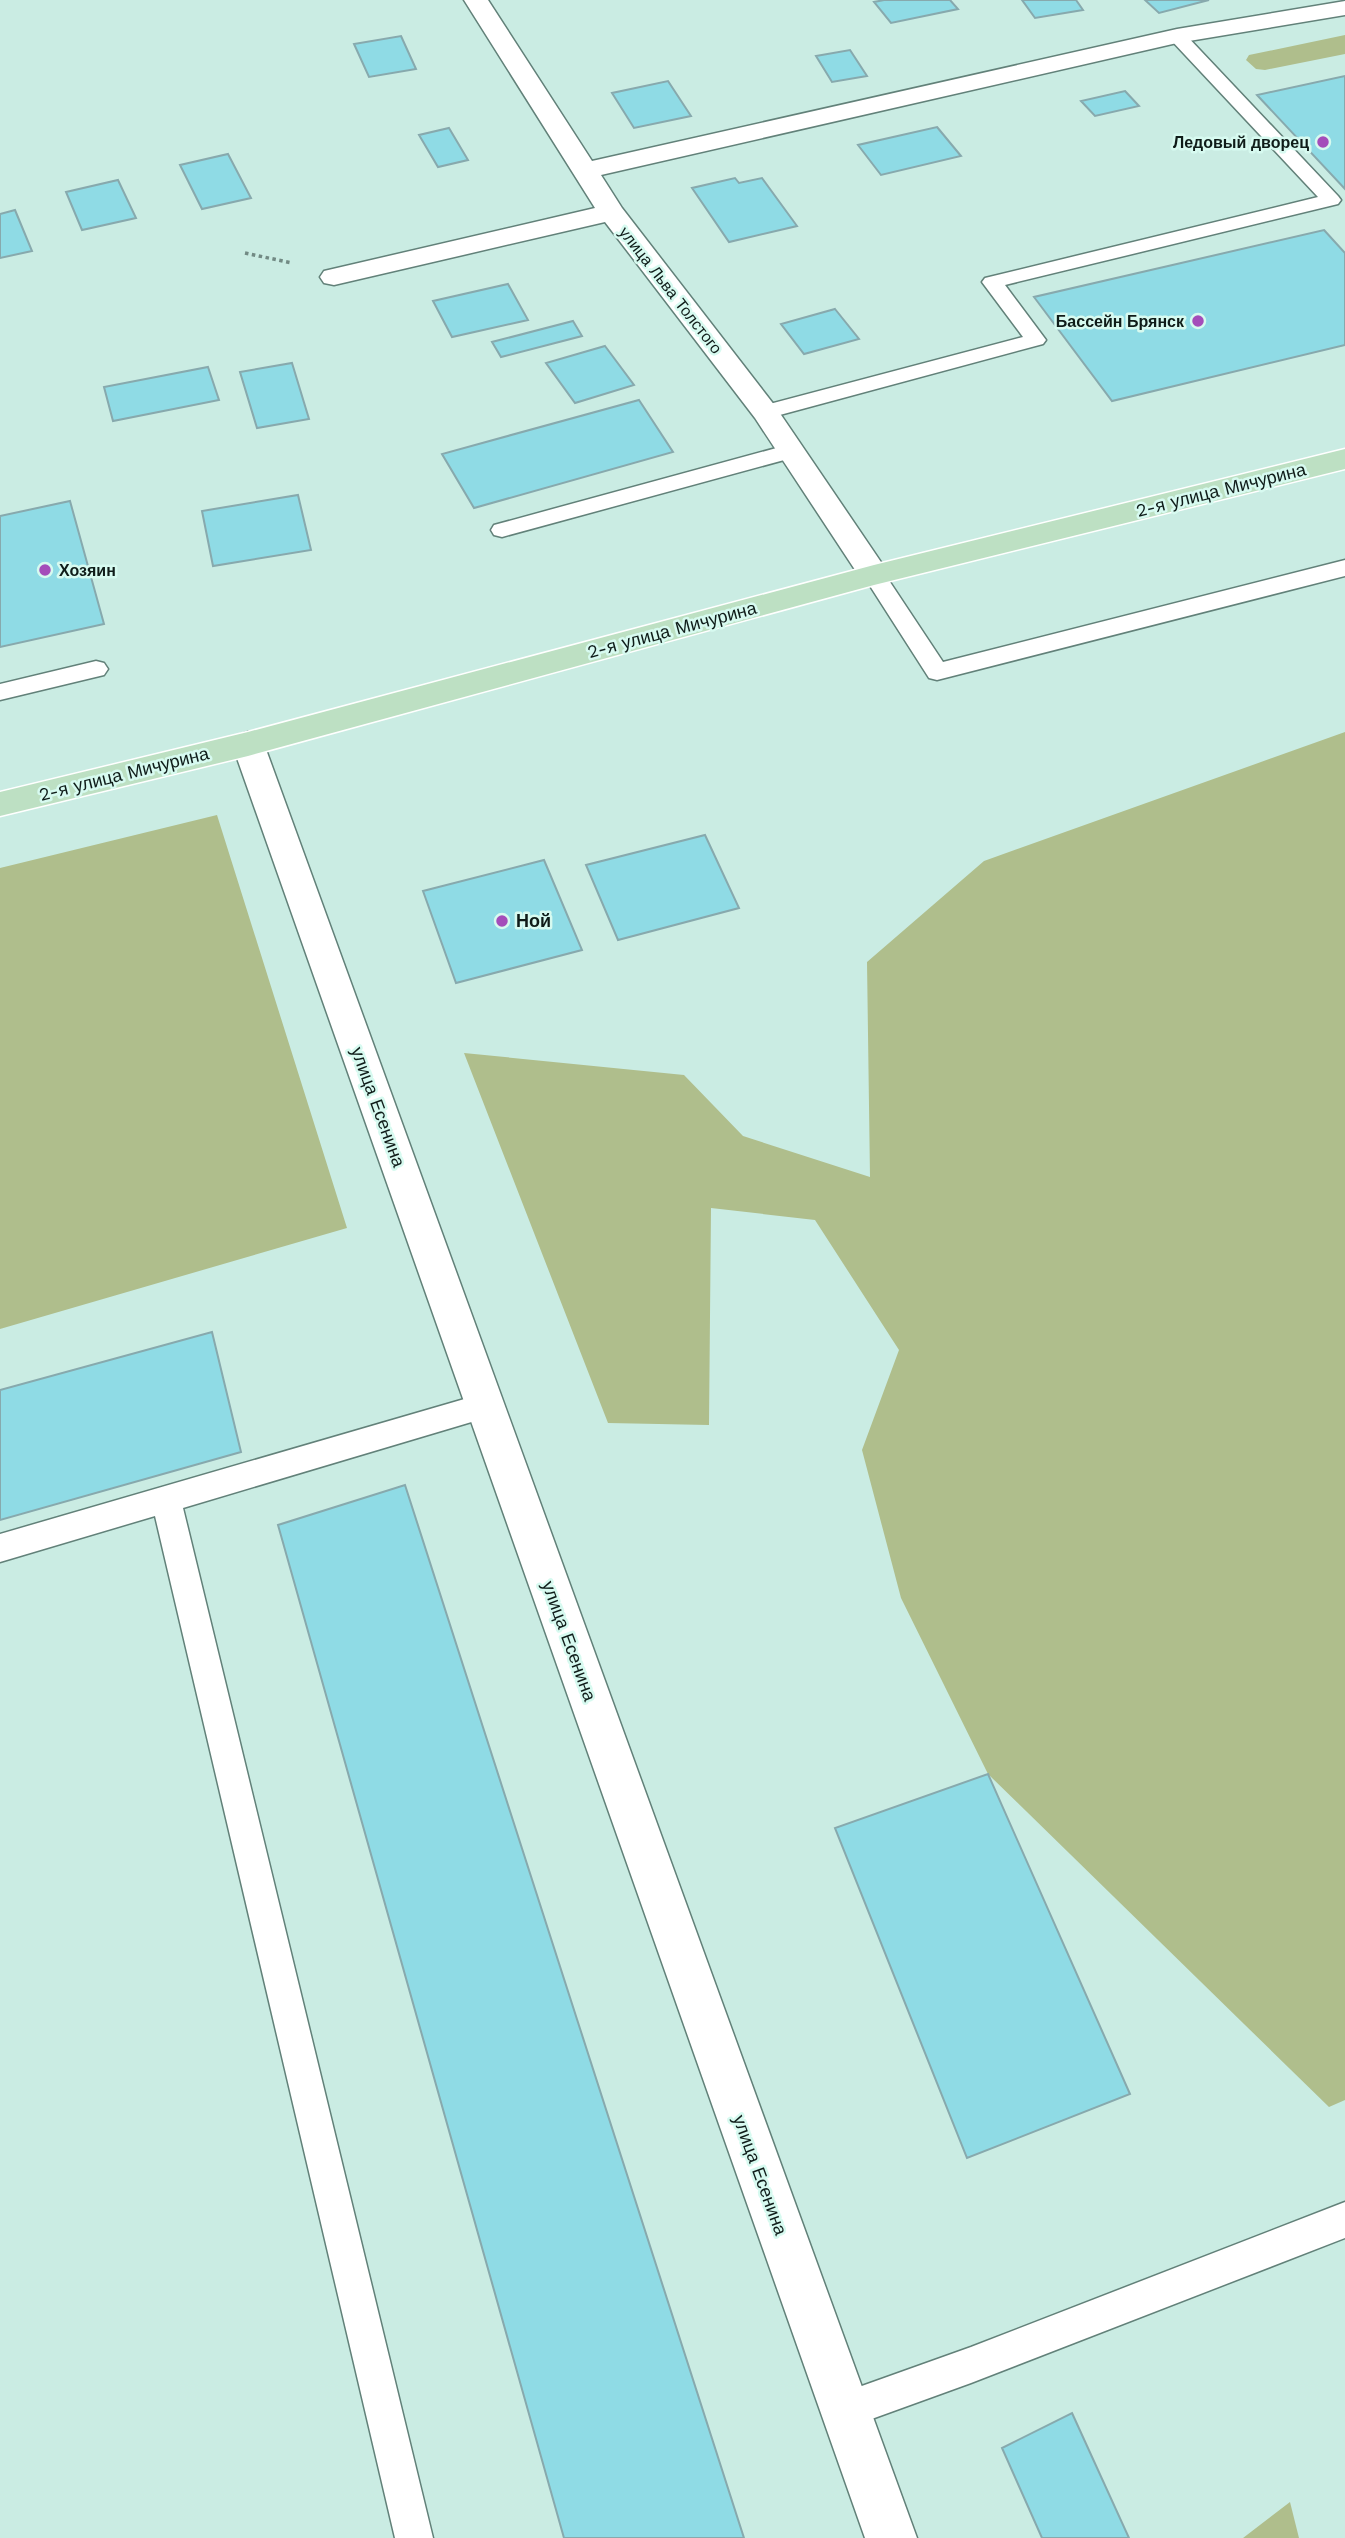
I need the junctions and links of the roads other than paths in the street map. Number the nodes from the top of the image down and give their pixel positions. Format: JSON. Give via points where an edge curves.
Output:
{"nodes":[{"id":1,"x":476,"y":0,"type":"edge"},
{"id":2,"x":1345,"y":8,"type":"edge"},
{"id":3,"x":1177,"y":36,"type":"junction"},
{"id":4,"x":584,"y":171,"type":"junction"},
{"id":5,"x":1331,"y":200,"type":"junction"},
{"id":6,"x":611,"y":212,"type":"junction"},
{"id":7,"x":1345,"y":215,"type":"edge"},
{"id":8,"x":334,"y":277,"type":"dead end"},
{"id":9,"x":765,"y":412,"type":"junction"},
{"id":10,"x":791,"y":451,"type":"junction"},
{"id":11,"x":1345,"y":459,"type":"edge"},
{"id":12,"x":502,"y":530,"type":"dead end"},
{"id":13,"x":1345,"y":568,"type":"edge"},
{"id":14,"x":874,"y":575,"type":"junction"},
{"id":15,"x":96,"y":669,"type":"dead end"},
{"id":16,"x":0,"y":692,"type":"edge"},
{"id":17,"x":248,"y":744,"type":"junction"},
{"id":18,"x":0,"y":804,"type":"edge"},
{"id":19,"x":485,"y":1406,"type":"junction"},
{"id":20,"x":166,"y":1499,"type":"junction"},
{"id":21,"x":0,"y":1548,"type":"edge"},
{"id":22,"x":1345,"y":2220,"type":"edge"},
{"id":23,"x":844,"y":2410,"type":"junction"},
{"id":24,"x":414,"y":2538,"type":"edge"},
{"id":25,"x":891,"y":2538,"type":"edge"}],
"edges":[{"from":1,"to":4,"type":"street","name":"улица Льва Толстого"},
{"from":2,"to":3,"type":"street"},
{"from":3,"to":4,"type":"street"},
{"from":3,"to":5,"type":"lane"},
{"from":4,"to":6,"type":"street","name":"улица Льва Толстого"},
{"from":5,"to":7,"type":"lane"},
{"from":5,"to":9,"type":"lane","via":[[992,282],[1036,340]]},
{"from":6,"to":8,"type":"street"},
{"from":6,"to":9,"type":"street","name":"улица Льва Толстого"},
{"from":9,"to":10,"type":"street","name":"улица Льва Толстого"},
{"from":10,"to":12,"type":"lane"},
{"from":10,"to":14,"type":"street","name":"улица Льва Толстого"},
{"from":11,"to":14,"type":"main road","name":"2-я улица Мичурина"},
{"from":13,"to":14,"type":"lane","via":[[937,672]]},
{"from":14,"to":17,"type":"main road","name":"2-я улица Мичурина"},
{"from":15,"to":16,"type":"lane"},
{"from":17,"to":18,"type":"main road","name":"2-я улица Мичурина"},
{"from":17,"to":19,"type":"street","name":"улица Есенина"},
{"from":19,"to":20,"type":"lane"},
{"from":19,"to":23,"type":"street","name":"улица Есенина"},
{"from":20,"to":21,"type":"lane"},
{"from":20,"to":24,"type":"lane"},
{"from":22,"to":23,"type":"lane"},
{"from":23,"to":25,"type":"street","name":"улица Есенина"}]}
